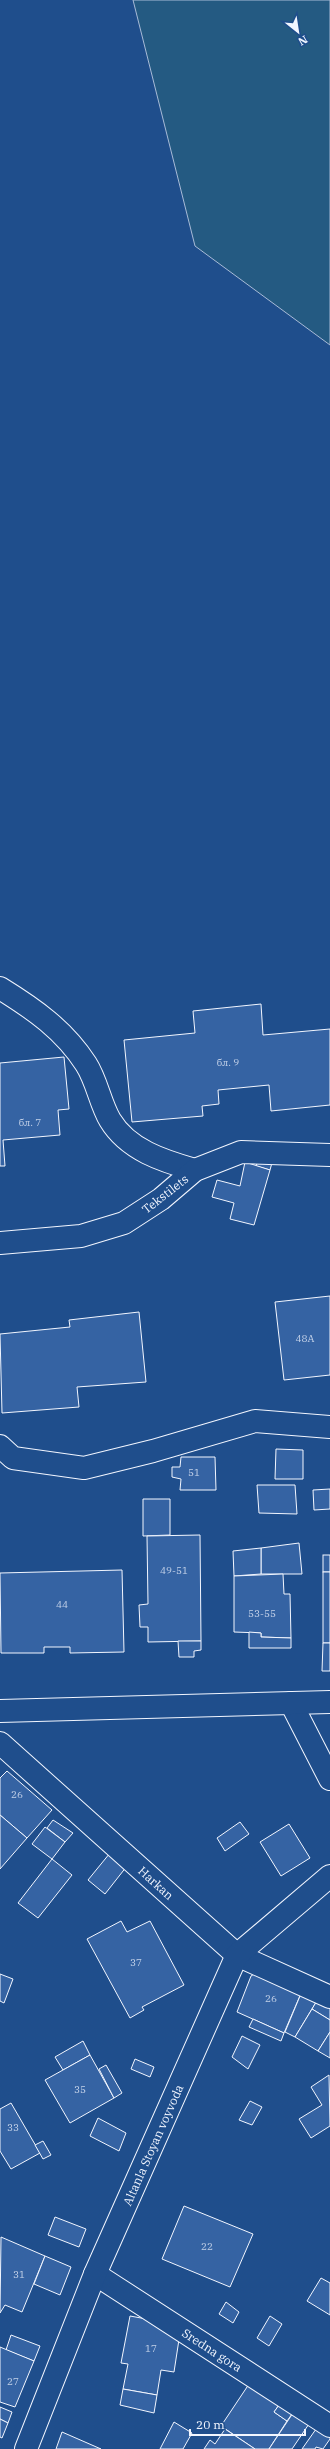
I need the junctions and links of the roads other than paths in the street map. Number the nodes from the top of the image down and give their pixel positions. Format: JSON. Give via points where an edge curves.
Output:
{"nodes":[{"id":1,"x":0,"y":988,"type":"edge"},
{"id":2,"x":330,"y":1156,"type":"edge"},
{"id":3,"x":195,"y":1170,"type":"junction"},
{"id":4,"x":0,"y":1243,"type":"edge"},
{"id":5,"x":330,"y":1427,"type":"edge"},
{"id":6,"x":0,"y":1446,"type":"edge"},
{"id":7,"x":330,"y":1702,"type":"edge"},
{"id":8,"x":291,"y":1703,"type":"junction"},
{"id":9,"x":0,"y":1711,"type":"edge"},
{"id":10,"x":0,"y":1743,"type":"edge"},
{"id":11,"x":330,"y":1779,"type":"edge"},
{"id":12,"x":330,"y":1876,"type":"edge"},
{"id":13,"x":237,"y":1955,"type":"junction"},
{"id":14,"x":330,"y":1997,"type":"edge"},
{"id":15,"x":95,"y":2274,"type":"junction"},
{"id":16,"x":330,"y":2426,"type":"edge"},
{"id":17,"x":26,"y":2449,"type":"edge"}],
"edges":[{"from":1,"to":3,"type":"street","via":[[42,1014],[66,1037],[87,1064],[110,1120],[133,1144],[160,1160]]},
{"from":2,"to":3,"type":"street","name":"Tekstilets","via":[[241,1152]]},
{"from":3,"to":4,"type":"street","name":"Tekstilets","via":[[162,1199],[124,1223],[81,1236]]},
{"from":5,"to":6,"type":"street","via":[[255,1421],[84,1468],[13,1458]]},
{"from":7,"to":8,"type":"street"},
{"from":8,"to":9,"type":"street"},
{"from":8,"to":11,"type":"street"},
{"from":10,"to":13,"type":"street","name":"Harkan"},
{"from":12,"to":13,"type":"street","name":"Altanla Stoyan voyvoda"},
{"from":13,"to":14,"type":"street","name":"Harkan"},
{"from":13,"to":15,"type":"street","name":"Altanla Stoyan voyvoda"},
{"from":15,"to":16,"type":"street","name":"Sredna gora"},
{"from":15,"to":17,"type":"street","name":"Altanla Stoyan voyvoda"}]}
